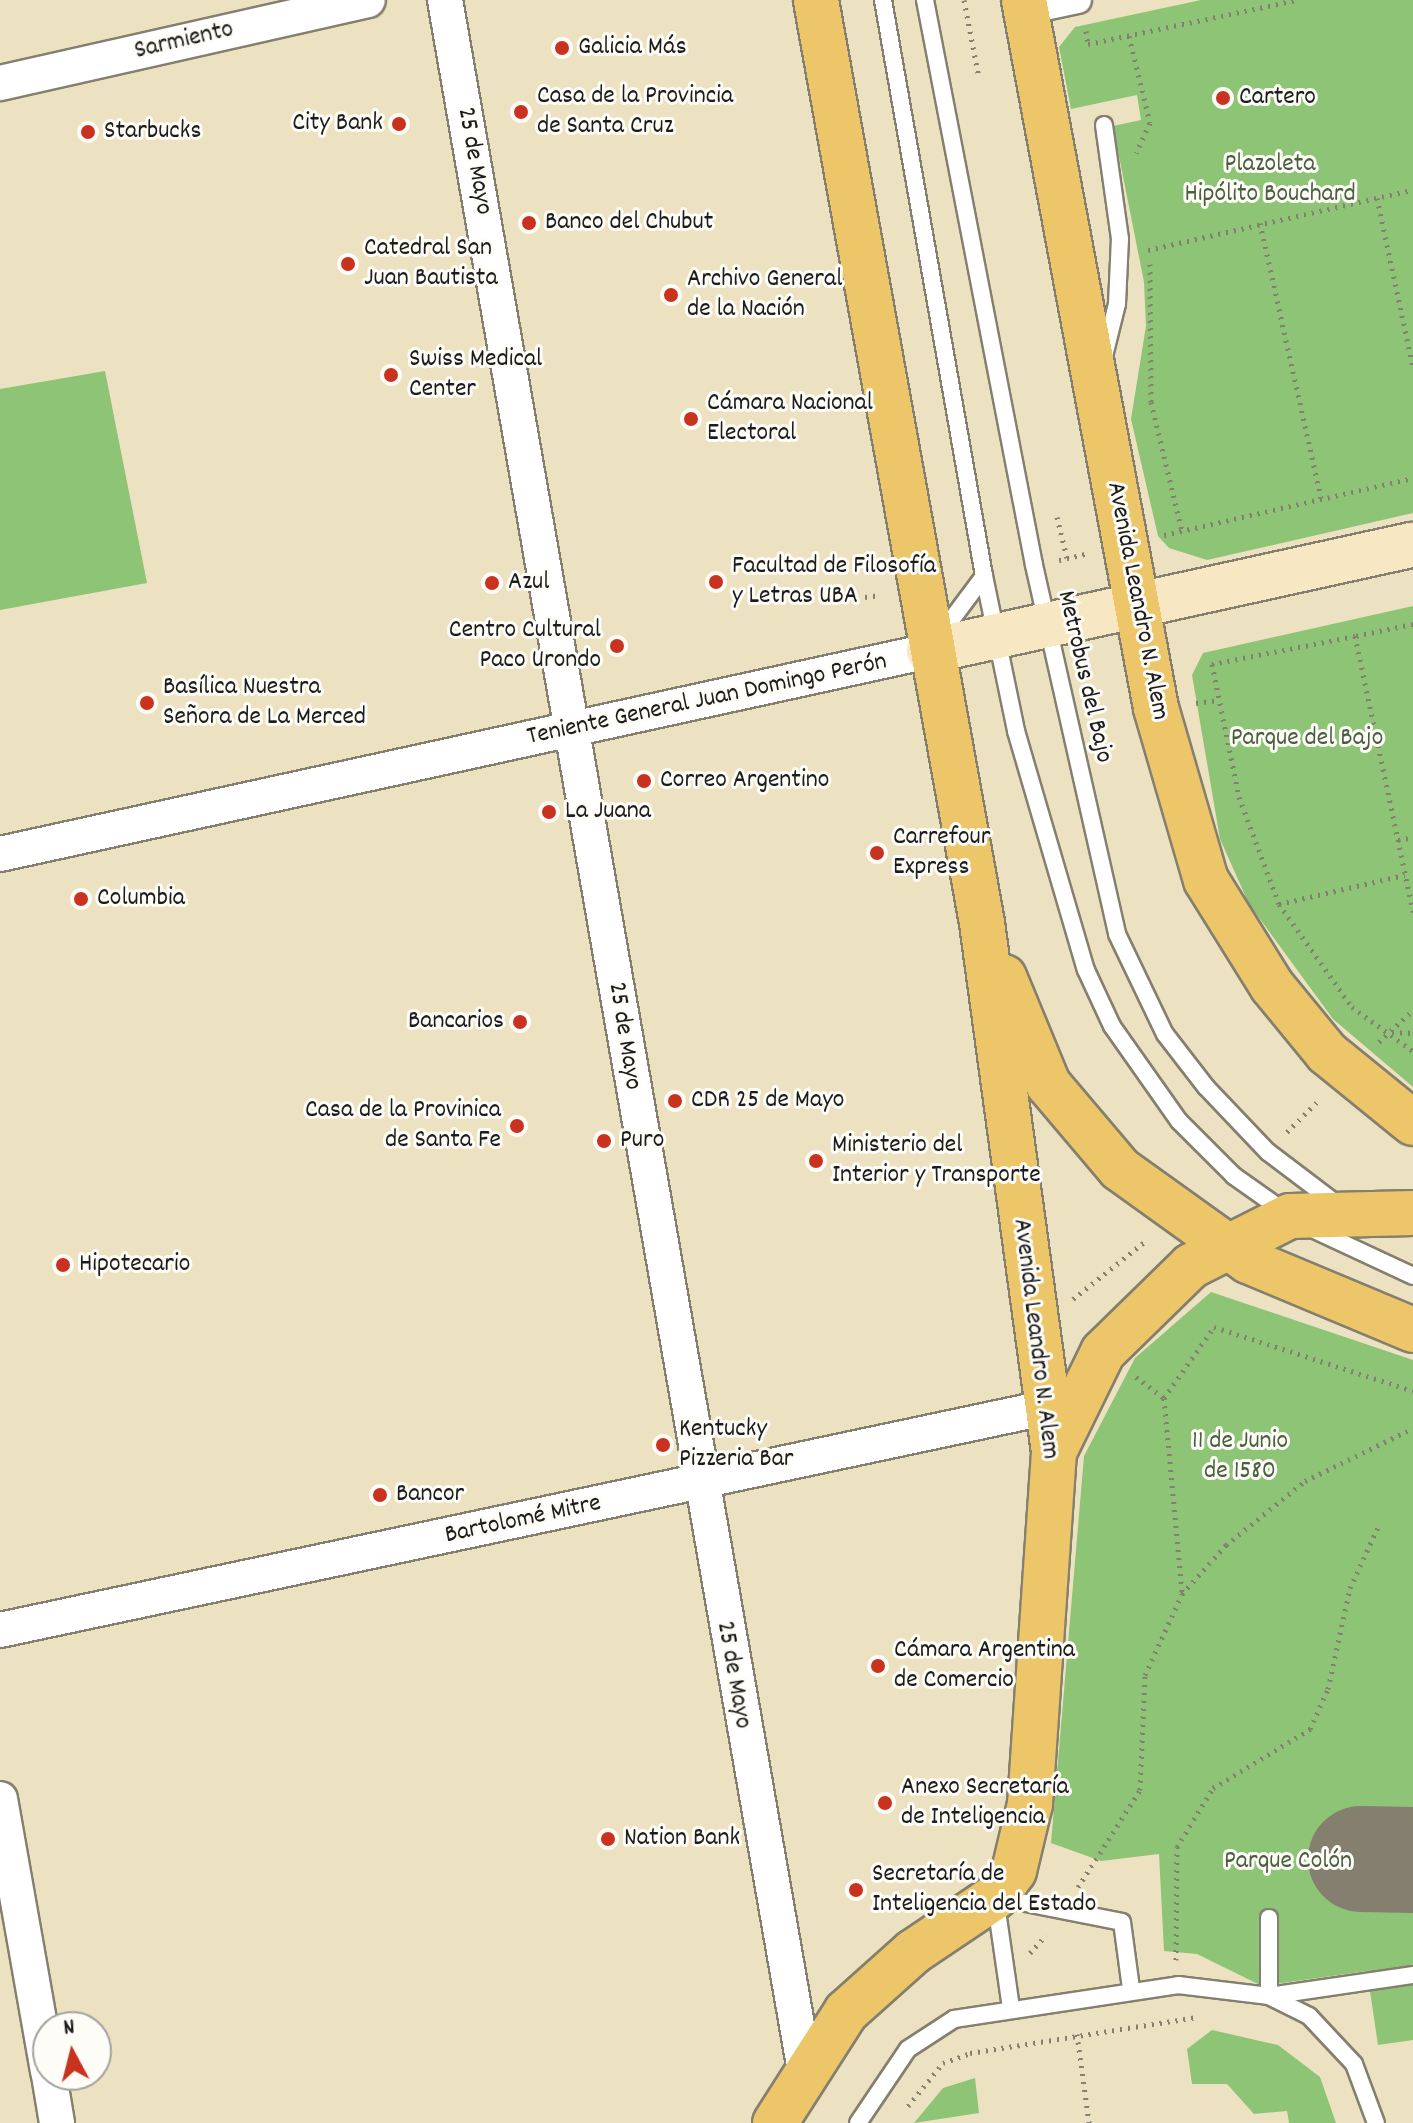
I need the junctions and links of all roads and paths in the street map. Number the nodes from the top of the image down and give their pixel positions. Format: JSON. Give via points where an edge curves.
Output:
{"nodes":[{"id":1,"x":368,"y":0,"type":"edge"},
{"id":2,"x":445,"y":0,"type":"edge"},
{"id":3,"x":816,"y":0,"type":"edge"},
{"id":4,"x":883,"y":0,"type":"edge"},
{"id":5,"x":925,"y":0,"type":"edge"},
{"id":6,"x":964,"y":0,"type":"edge"},
{"id":7,"x":1078,"y":0,"type":"edge"},
{"id":8,"x":1297,"y":0,"type":"edge"},
{"id":9,"x":1025,"y":6,"type":"edge"},
{"id":10,"x":1129,"y":36,"type":"junction"},
{"id":11,"x":1088,"y":44,"type":"dead end"},
{"id":12,"x":979,"y":78,"type":"dead end"},
{"id":13,"x":0,"y":83,"type":"edge"},
{"id":14,"x":1104,"y":125,"type":"dead end"},
{"id":15,"x":1132,"y":162,"type":"dead end"},
{"id":16,"x":1413,"y":190,"type":"edge"},
{"id":17,"x":1377,"y":198,"type":"junction"},
{"id":18,"x":1260,"y":223,"type":"junction"},
{"id":19,"x":1145,"y":233,"type":"dead end"},
{"id":20,"x":1148,"y":247,"type":"junction"},
{"id":21,"x":1413,"y":368,"type":"edge"},
{"id":22,"x":1095,"y":384,"type":"junction"},
{"id":23,"x":1413,"y":478,"type":"edge"},
{"id":24,"x":1321,"y":499,"type":"junction"},
{"id":25,"x":1057,"y":517,"type":"dead end"},
{"id":26,"x":1413,"y":545,"type":"edge"},
{"id":27,"x":1067,"y":558,"type":"dead end"},
{"id":28,"x":984,"y":576,"type":"junction"},
{"id":29,"x":1136,"y":607,"type":"junction"},
{"id":30,"x":1413,"y":624,"type":"edge"},
{"id":31,"x":1047,"y":627,"type":"junction"},
{"id":32,"x":1355,"y":636,"type":"junction"},
{"id":33,"x":997,"y":638,"type":"junction"},
{"id":34,"x":929,"y":651,"type":"junction"},
{"id":35,"x":573,"y":729,"type":"junction"},
{"id":36,"x":1413,"y":837,"type":"edge"},
{"id":37,"x":1398,"y":840,"type":"junction"},
{"id":38,"x":0,"y":854,"type":"edge"},
{"id":39,"x":1405,"y":875,"type":"junction"},
{"id":40,"x":1279,"y":904,"type":"junction"},
{"id":41,"x":1413,"y":912,"type":"edge"},
{"id":42,"x":982,"y":923,"type":"junction"},
{"id":43,"x":1413,"y":1010,"type":"edge"},
{"id":44,"x":1391,"y":1032,"type":"junction"},
{"id":45,"x":1413,"y":1033,"type":"edge"},
{"id":46,"x":1413,"y":1051,"type":"edge"},
{"id":47,"x":1413,"y":1123,"type":"edge"},
{"id":48,"x":1344,"y":1210,"type":"junction"},
{"id":49,"x":1290,"y":1216,"type":"junction"},
{"id":50,"x":1406,"y":1222,"type":"edge"},
{"id":51,"x":1222,"y":1247,"type":"junction"},
{"id":52,"x":1413,"y":1276,"type":"edge"},
{"id":53,"x":1413,"y":1330,"type":"edge"},
{"id":54,"x":1103,"y":1352,"type":"junction"},
{"id":55,"x":1413,"y":1391,"type":"edge"},
{"id":56,"x":1164,"y":1398,"type":"junction"},
{"id":57,"x":1044,"y":1408,"type":"junction"},
{"id":58,"x":1413,"y":1428,"type":"edge"},
{"id":59,"x":1054,"y":1452,"type":"junction"},
{"id":60,"x":698,"y":1483,"type":"junction"},
{"id":61,"x":1378,"y":1527,"type":"dead end"},
{"id":62,"x":1182,"y":1594,"type":"junction"},
{"id":63,"x":0,"y":1630,"type":"edge"},
{"id":64,"x":0,"y":1799,"type":"edge"},
{"id":65,"x":995,"y":1897,"type":"junction"},
{"id":66,"x":1062,"y":1911,"type":"junction"},
{"id":67,"x":1269,"y":1918,"type":"dead end"},
{"id":68,"x":1004,"y":1957,"type":"junction"},
{"id":69,"x":1413,"y":1975,"type":"edge"},
{"id":70,"x":1178,"y":1985,"type":"junction"},
{"id":71,"x":1131,"y":1989,"type":"junction"},
{"id":72,"x":1269,"y":1996,"type":"junction"},
{"id":73,"x":1011,"y":2008,"type":"junction"},
{"id":74,"x":37,"y":2011,"type":"edge"},
{"id":75,"x":1209,"y":2016,"type":"dead end"},
{"id":76,"x":1077,"y":2034,"type":"junction"},
{"id":77,"x":805,"y":2072,"type":"junction"},
{"id":78,"x":51,"y":2091,"type":"edge"},
{"id":79,"x":904,"y":2112,"type":"dead end"},
{"id":80,"x":57,"y":2123,"type":"edge"},
{"id":81,"x":775,"y":2123,"type":"edge"},
{"id":82,"x":858,"y":2123,"type":"edge"},
{"id":83,"x":1089,"y":2123,"type":"edge"},
{"id":84,"x":1376,"y":2123,"type":"edge"}],
"edges":[{"from":1,"to":13,"type":"street","name":"Sarmiento"},
{"from":2,"to":35,"type":"street","name":"25 de Mayo"},
{"from":3,"to":34,"type":"main road","name":"Avenida Leandro N. Alem"},
{"from":4,"to":28,"type":"lane"},
{"from":5,"to":31,"type":"lane","name":"Metrobus del Bajo"},
{"from":6,"to":12,"type":"path"},
{"from":7,"to":9,"type":"street"},
{"from":8,"to":10,"type":"path"},
{"from":9,"to":22,"type":"main road","name":"Avenida Leandro N. Alem"},
{"from":10,"to":11,"type":"path"},
{"from":10,"to":15,"type":"path","via":[[1150,123]]},
{"from":14,"to":22,"type":"lane","via":[[1120,239],[1117,304]]},
{"from":16,"to":17,"type":"path"},
{"from":17,"to":18,"type":"path"},
{"from":17,"to":21,"type":"path"},
{"from":18,"to":20,"type":"path"},
{"from":18,"to":24,"type":"path"},
{"from":19,"to":20,"type":"path"},
{"from":20,"to":24,"type":"path","via":[[1151,402],[1182,531]]},
{"from":22,"to":29,"type":"main road","name":"Avenida Leandro N. Alem"},
{"from":23,"to":24,"type":"path"},
{"from":25,"to":27,"type":"path"},
{"from":26,"to":29,"type":"main road","name":"Teniente General Juan Domingo Perón"},
{"from":28,"to":33,"type":"lane"},
{"from":28,"to":34,"type":"lane"},
{"from":29,"to":31,"type":"main road","name":"Teniente General Juan Domingo Perón"},
{"from":29,"to":47,"type":"main road","name":"Avenida Leandro N. Alem","via":[[1206,880],[1272,986],[1327,1053]]},
{"from":30,"to":32,"type":"path"},
{"from":31,"to":33,"type":"main road","name":"Teniente General Juan Domingo Perón"},
{"from":31,"to":48,"type":"lane","name":"Metrobus del Bajo","via":[[1117,934],[1136,983],[1206,1087],[1268,1152]]},
{"from":32,"to":37,"type":"path"},
{"from":32,"to":40,"type":"path","via":[[1212,664],[1239,797]]},
{"from":33,"to":34,"type":"main road","name":"Teniente General Juan Domingo Perón"},
{"from":33,"to":49,"type":"lane","via":[[1086,970],[1112,1026],[1179,1121],[1234,1176]]},
{"from":34,"to":35,"type":"street","name":"Teniente General Juan Domingo Perón"},
{"from":34,"to":42,"type":"main road","name":"Avenida Leandro N. Alem"},
{"from":35,"to":38,"type":"street","name":"Teniente General Juan Domingo Perón"},
{"from":35,"to":60,"type":"street","name":"25 de Mayo"},
{"from":36,"to":37,"type":"path"},
{"from":37,"to":39,"type":"path"},
{"from":39,"to":40,"type":"path"},
{"from":39,"to":41,"type":"path"},
{"from":40,"to":44,"type":"path","via":[[1352,1007]]},
{"from":42,"to":51,"type":"main road","name":"Avenida Leandro N. Alem","via":[[1048,1084],[1120,1169]]},
{"from":42,"to":57,"type":"main road","name":"Avenida Leandro N. Alem"},
{"from":43,"to":44,"type":"path"},
{"from":44,"to":45,"type":"path"},
{"from":44,"to":46,"type":"path"},
{"from":48,"to":49,"type":"main road"},
{"from":48,"to":50,"type":"main road"},
{"from":49,"to":51,"type":"main road"},
{"from":49,"to":52,"type":"lane","via":[[1348,1251]]},
{"from":51,"to":53,"type":"main road","name":"Avenida Leandro N. Alem"},
{"from":51,"to":54,"type":"main road","via":[[1160,1290]]},
{"from":54,"to":56,"type":"path"},
{"from":54,"to":59,"type":"main road"},
{"from":55,"to":56,"type":"path","via":[[1214,1327]]},
{"from":56,"to":62,"type":"path"},
{"from":57,"to":59,"type":"main road","name":"Avenida Leandro N. Alem"},
{"from":57,"to":60,"type":"street","name":"Bartolomé Mitre"},
{"from":58,"to":62,"type":"path","via":[[1305,1481],[1226,1545]]},
{"from":59,"to":65,"type":"main road","name":"Avenida Leandro N. Alem","via":[[1030,1804],[1019,1856]]},
{"from":60,"to":63,"type":"street","name":"Bartolomé Mitre"},
{"from":60,"to":77,"type":"street","name":"25 de Mayo"},
{"from":61,"to":70,"type":"path","via":[[1350,1588],[1328,1689],[1310,1729],[1213,1788],[1177,1847]]},
{"from":62,"to":66,"type":"path","via":[[1145,1675],[1140,1790]]},
{"from":64,"to":74,"type":"street"},
{"from":65,"to":66,"type":"lane"},
{"from":65,"to":68,"type":"lane"},
{"from":65,"to":77,"type":"main road","via":[[873,1986]]},
{"from":66,"to":68,"type":"path","via":[[1036,1952]]},
{"from":66,"to":71,"type":"lane","via":[[1122,1922]]},
{"from":67,"to":72,"type":"lane"},
{"from":68,"to":73,"type":"lane"},
{"from":69,"to":72,"type":"lane"},
{"from":70,"to":71,"type":"lane"},
{"from":70,"to":72,"type":"lane"},
{"from":71,"to":73,"type":"lane"},
{"from":72,"to":84,"type":"lane","via":[[1335,2040],[1354,2064]]},
{"from":73,"to":82,"type":"lane","via":[[931,2030],[883,2076]]},
{"from":75,"to":76,"type":"path"},
{"from":76,"to":79,"type":"path","via":[[943,2063]]},
{"from":76,"to":83,"type":"path"},
{"from":77,"to":81,"type":"main road"},
{"from":78,"to":80,"type":"street"}]}
